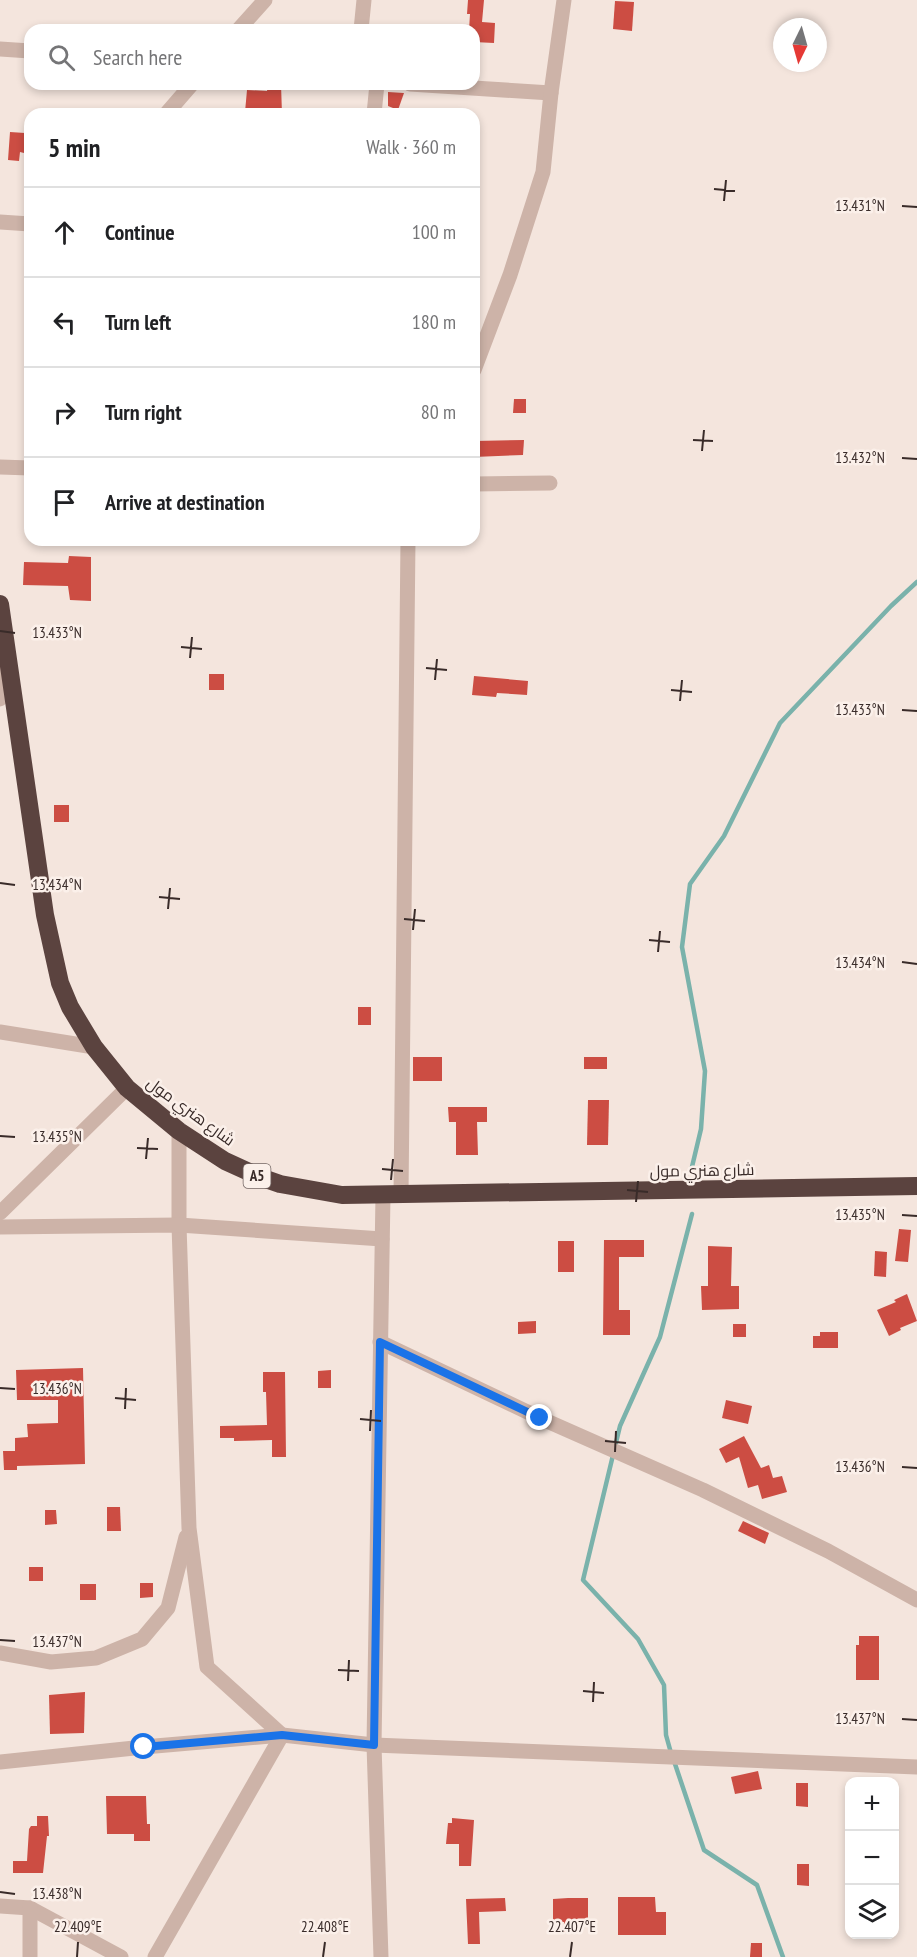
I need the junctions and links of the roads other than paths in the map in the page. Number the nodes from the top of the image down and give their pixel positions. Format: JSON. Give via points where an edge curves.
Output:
{"nodes":[{"id":1,"x":265,"y":0,"type":"edge"},
{"id":2,"x":363,"y":0,"type":"edge"},
{"id":3,"x":564,"y":0,"type":"edge"},
{"id":4,"x":243,"y":24,"type":"edge"},
{"id":5,"x":361,"y":24,"type":"edge"},
{"id":6,"x":0,"y":50,"type":"edge"},
{"id":7,"x":24,"y":51,"type":"edge"},
{"id":8,"x":480,"y":88,"type":"edge"},
{"id":9,"x":187,"y":90,"type":"edge"},
{"id":10,"x":376,"y":90,"type":"edge"},
{"id":11,"x":551,"y":93,"type":"junction"},
{"id":12,"x":171,"y":108,"type":"edge"},
{"id":13,"x":375,"y":108,"type":"edge"},
{"id":14,"x":0,"y":222,"type":"edge"},
{"id":15,"x":24,"y":224,"type":"edge"},
{"id":16,"x":480,"y":354,"type":"edge"},
{"id":17,"x":0,"y":467,"type":"edge"},
{"id":18,"x":24,"y":468,"type":"edge"},
{"id":19,"x":550,"y":483,"type":"dead end"},
{"id":20,"x":480,"y":484,"type":"edge"},
{"id":21,"x":408,"y":546,"type":"edge"},
{"id":22,"x":0,"y":604,"type":"edge"},
{"id":23,"x":9,"y":663,"type":"junction"},
{"id":24,"x":0,"y":699,"type":"edge"},
{"id":25,"x":0,"y":1032,"type":"edge"},
{"id":26,"x":94,"y":1047,"type":"junction"},
{"id":27,"x":127,"y":1088,"type":"junction"},
{"id":28,"x":179,"y":1131,"type":"junction"},
{"id":29,"x":917,"y":1186,"type":"edge"},
{"id":30,"x":401,"y":1194,"type":"junction"},
{"id":31,"x":382,"y":1195,"type":"junction"},
{"id":32,"x":0,"y":1213,"type":"edge"},
{"id":33,"x":179,"y":1225,"type":"junction"},
{"id":34,"x":0,"y":1227,"type":"edge"},
{"id":35,"x":382,"y":1239,"type":"junction"},
{"id":36,"x":380,"y":1342,"type":"junction"},
{"id":37,"x":189,"y":1528,"type":"junction"},
{"id":38,"x":917,"y":1600,"type":"edge"},
{"id":39,"x":0,"y":1653,"type":"edge"},
{"id":40,"x":282,"y":1735,"type":"junction"},
{"id":41,"x":374,"y":1745,"type":"junction"},
{"id":42,"x":0,"y":1762,"type":"edge"},
{"id":43,"x":917,"y":1767,"type":"edge"},
{"id":44,"x":0,"y":1906,"type":"edge"},
{"id":45,"x":30,"y":1908,"type":"junction"},
{"id":46,"x":30,"y":1957,"type":"edge"},
{"id":47,"x":121,"y":1957,"type":"edge"},
{"id":48,"x":155,"y":1957,"type":"edge"},
{"id":49,"x":381,"y":1957,"type":"edge"}],
"edges":[{"from":1,"to":4,"type":"street"},
{"from":2,"to":5,"type":"street"},
{"from":3,"to":11,"type":"street"},
{"from":6,"to":7,"type":"street"},
{"from":8,"to":11,"type":"street"},
{"from":9,"to":12,"type":"street"},
{"from":10,"to":13,"type":"street"},
{"from":11,"to":16,"type":"street","via":[[543,172]]},
{"from":14,"to":15,"type":"street"},
{"from":17,"to":18,"type":"street"},
{"from":19,"to":20,"type":"street"},
{"from":21,"to":30,"type":"street"},
{"from":22,"to":23,"type":"highway","name":"شارع هنري مول","number":"A5"},
{"from":23,"to":24,"type":"street"},
{"from":23,"to":26,"type":"highway","name":"شارع هنري مول","number":"A5","via":[[52,952],[70,1007]]},
{"from":25,"to":26,"type":"street"},
{"from":26,"to":27,"type":"highway","name":"شارع هنري مول","number":"A5"},
{"from":27,"to":28,"type":"highway","name":"شارع هنري مول","number":"A5"},
{"from":27,"to":32,"type":"street"},
{"from":28,"to":31,"type":"highway","name":"شارع هنري مول","number":"A5","via":[[225,1161],[279,1184],[342,1195]]},
{"from":28,"to":33,"type":"street"},
{"from":29,"to":30,"type":"highway","name":"شارع هنري مول","number":"A5"},
{"from":30,"to":31,"type":"highway","name":"شارع هنري مول","number":"A5"},
{"from":31,"to":35,"type":"street"},
{"from":33,"to":34,"type":"street"},
{"from":33,"to":35,"type":"street"},
{"from":33,"to":37,"type":"street"},
{"from":35,"to":36,"type":"street"},
{"from":36,"to":38,"type":"street","via":[[703,1490]]},
{"from":36,"to":41,"type":"street"},
{"from":37,"to":39,"type":"street","via":[[168,1608],[142,1639],[96,1658],[51,1662]]},
{"from":37,"to":40,"type":"street","via":[[207,1667]]},
{"from":40,"to":41,"type":"street"},
{"from":40,"to":42,"type":"street"},
{"from":40,"to":48,"type":"street"},
{"from":41,"to":43,"type":"street"},
{"from":41,"to":49,"type":"street"},
{"from":44,"to":45,"type":"street"},
{"from":45,"to":46,"type":"street"},
{"from":45,"to":47,"type":"street"}]}
